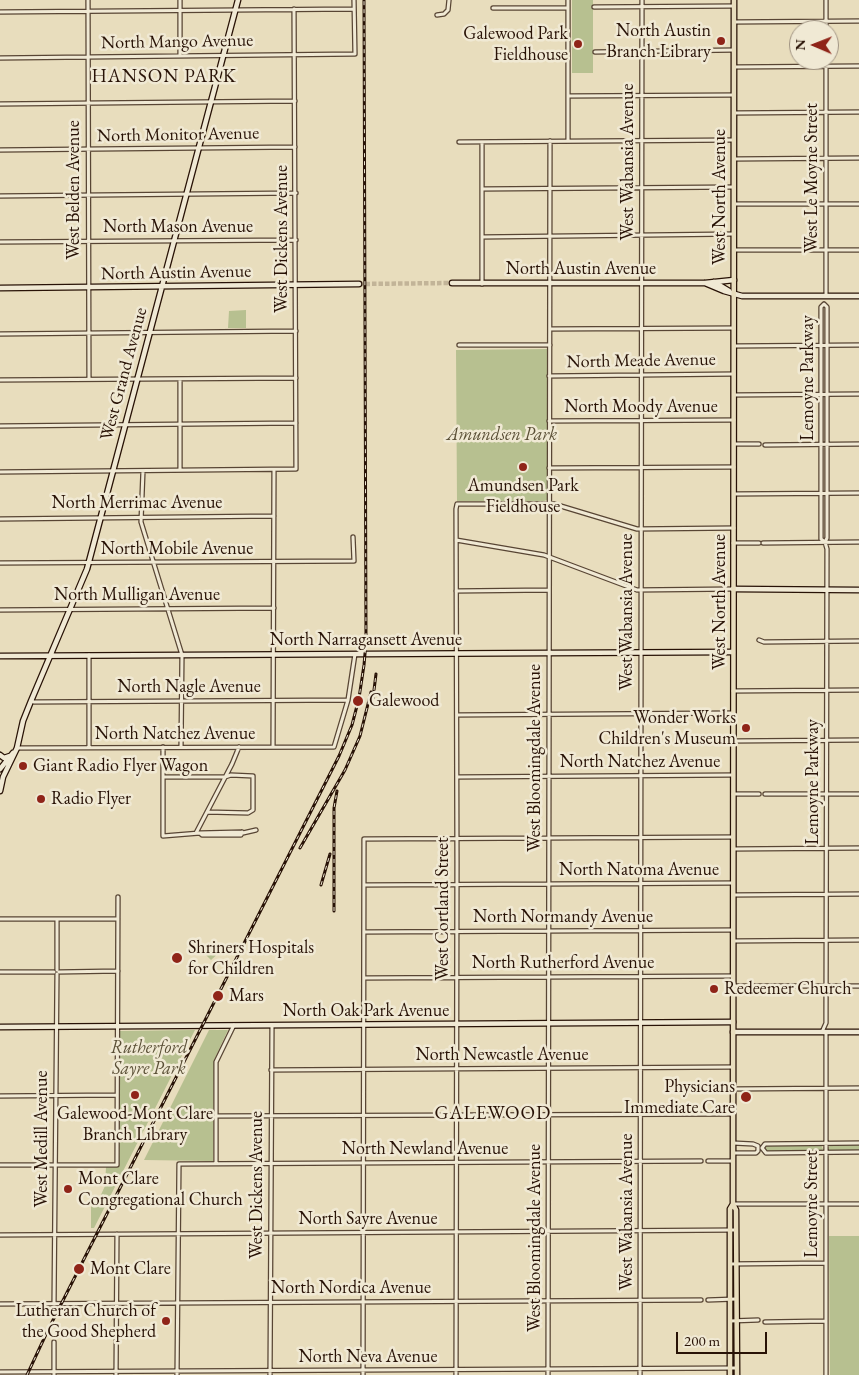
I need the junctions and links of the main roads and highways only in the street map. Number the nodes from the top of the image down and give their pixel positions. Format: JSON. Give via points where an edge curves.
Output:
{"nodes":[{"id":1,"x":734,"y":0,"type":"edge"},
{"id":2,"x":733,"y":1230,"type":"junction"},
{"id":3,"x":730,"y":1375,"type":"edge"},
{"id":4,"x":737,"y":1375,"type":"edge"}],
"edges":[{"from":1,"to":2,"type":"main road","name":"West North Avenue","via":[[733,1204],[736,1210]]},
{"from":2,"to":3,"type":"main road","name":"West North Avenue"},
{"from":2,"to":4,"type":"main road","name":"West North Avenue"}]}
